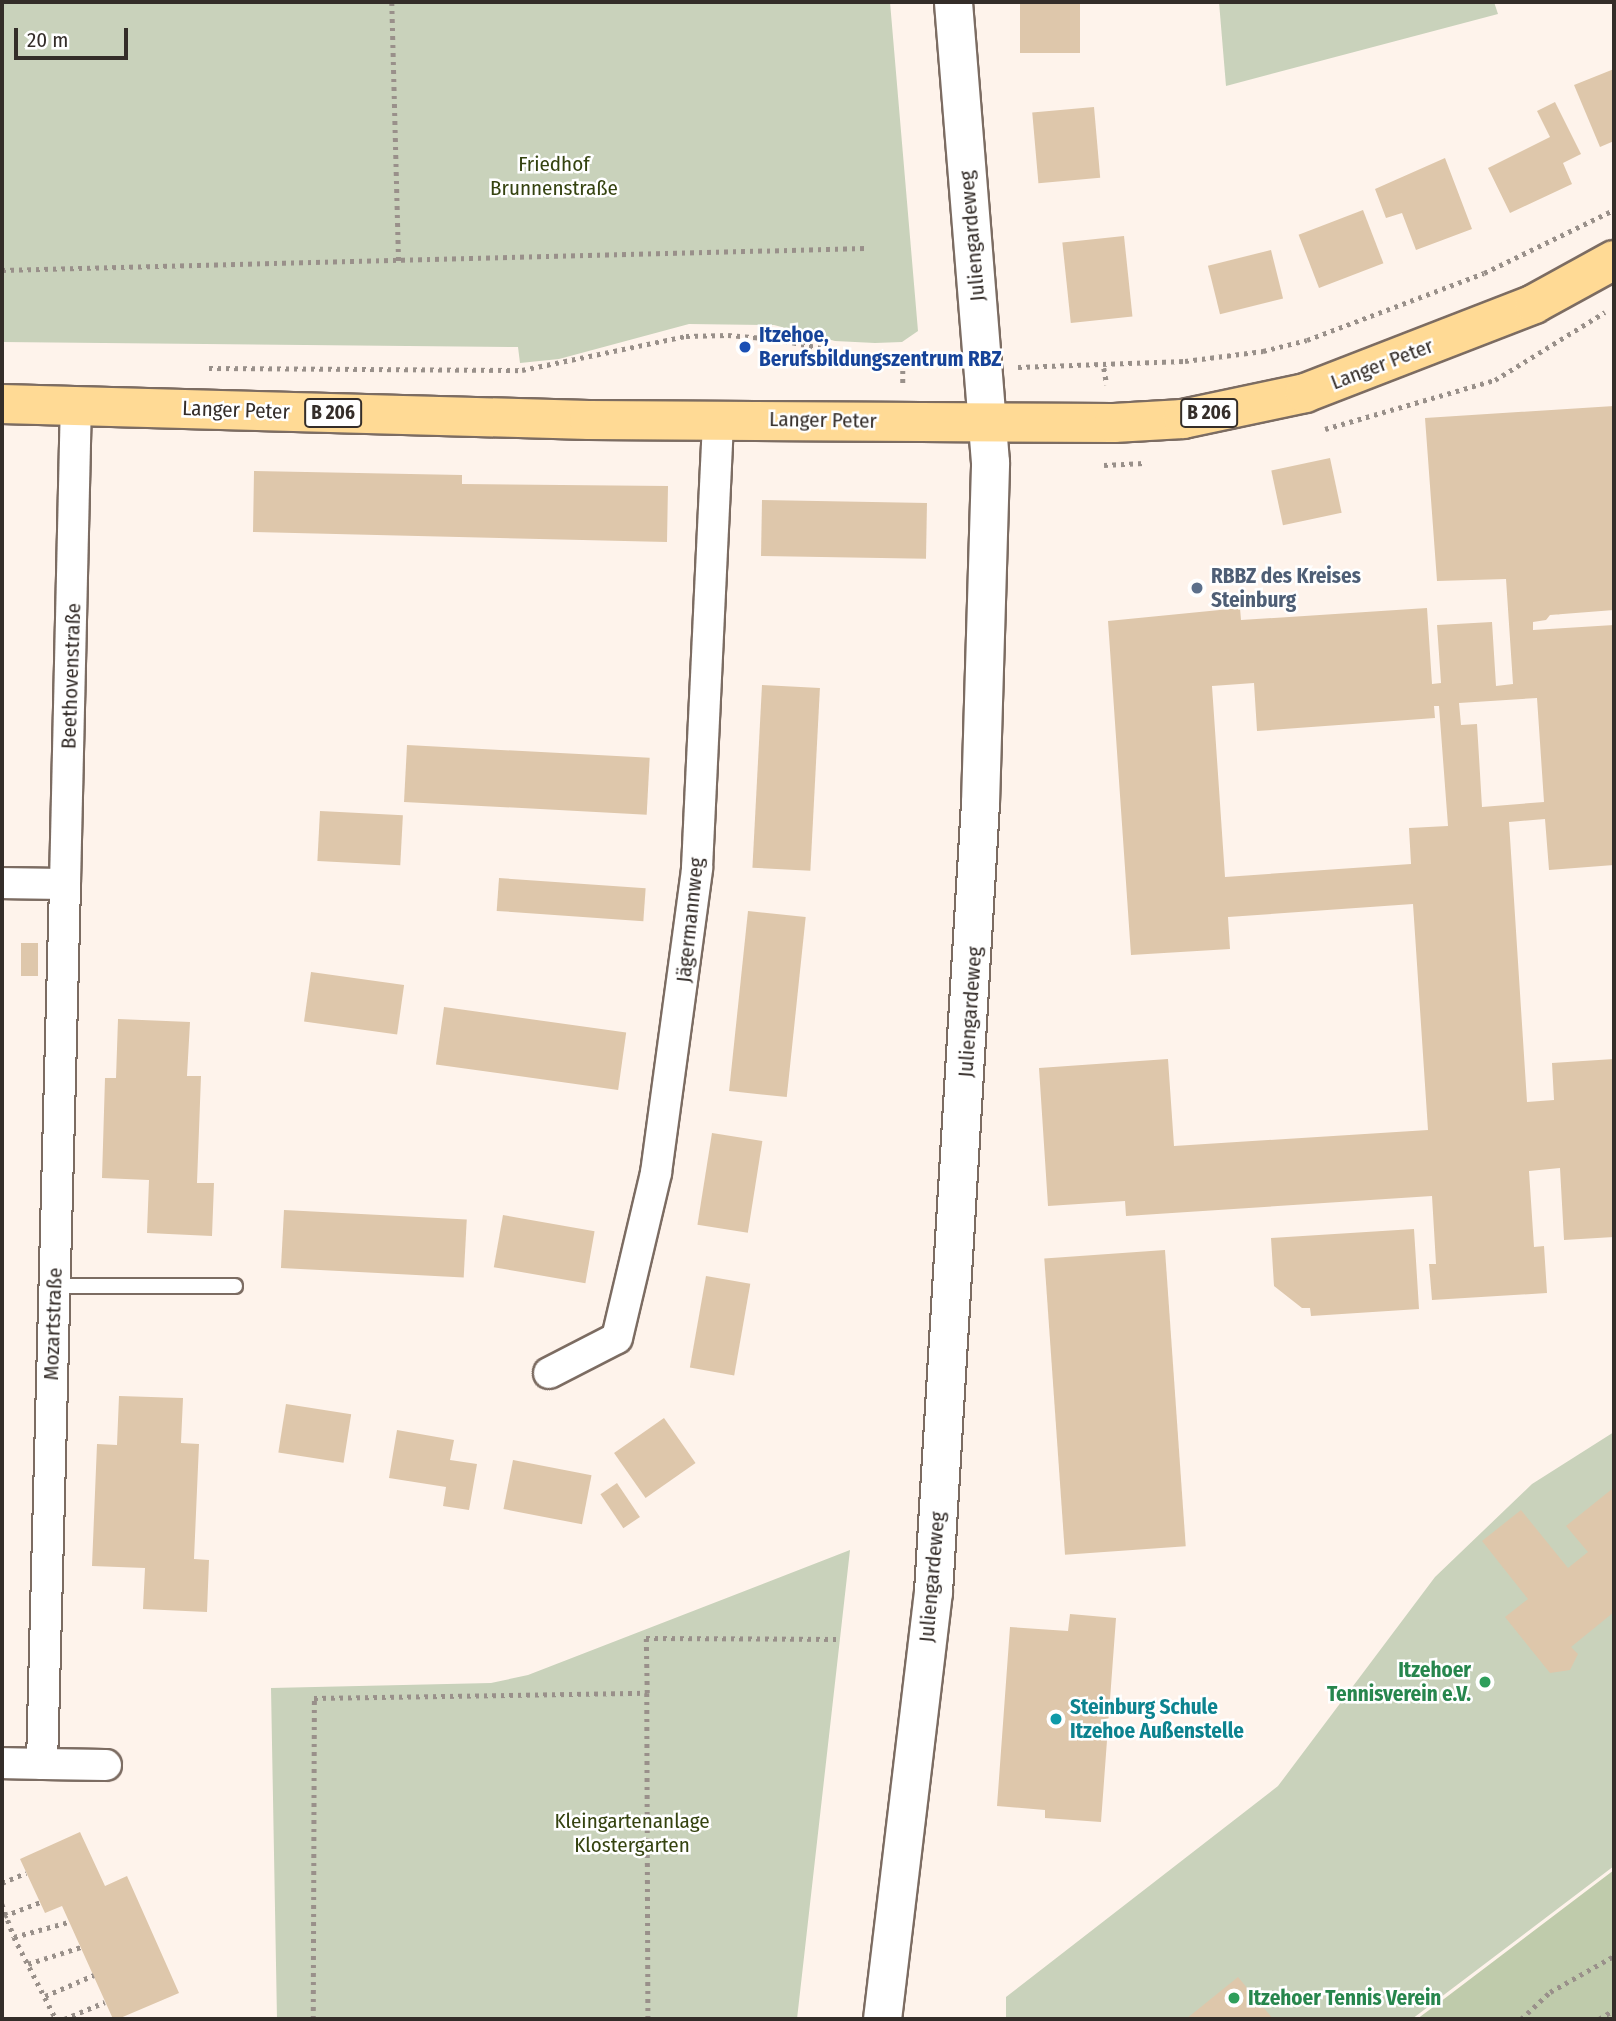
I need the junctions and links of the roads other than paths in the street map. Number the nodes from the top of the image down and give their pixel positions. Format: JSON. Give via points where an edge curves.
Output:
{"nodes":[{"id":1,"x":953,"y":2,"type":"edge"},
{"id":2,"x":1614,"y":260,"type":"edge"},
{"id":3,"x":2,"y":404,"type":"edge"},
{"id":4,"x":76,"y":405,"type":"junction"},
{"id":5,"x":718,"y":419,"type":"junction"},
{"id":6,"x":988,"y":422,"type":"junction"},
{"id":7,"x":2,"y":883,"type":"edge"},
{"id":8,"x":65,"y":884,"type":"junction"},
{"id":9,"x":54,"y":1286,"type":"junction"},
{"id":10,"x":235,"y":1286,"type":"dead end"},
{"id":11,"x":549,"y":1373,"type":"dead end"},
{"id":12,"x":2,"y":1763,"type":"edge"},
{"id":13,"x":42,"y":1764,"type":"junction"},
{"id":14,"x":106,"y":1765,"type":"dead end"},
{"id":15,"x":882,"y":2019,"type":"edge"}],
"edges":[{"from":1,"to":6,"type":"street","name":"Juliengardeweg"},
{"from":2,"to":6,"type":"main road","name":"Langer Peter","number":"B 206","via":[[1534,304],[1305,393],[1183,419]]},
{"from":3,"to":4,"type":"main road","name":"Langer Peter","number":"B 206"},
{"from":4,"to":5,"type":"main road","name":"Langer Peter","number":"B 206","via":[[589,420]]},
{"from":4,"to":8,"type":"street","name":"Beethovenstraße"},
{"from":5,"to":6,"type":"main road","name":"Langer Peter","number":"B 206"},
{"from":5,"to":11,"type":"street","name":"Jägermannweg","via":[[697,868],[656,1172],[617,1338]]},
{"from":6,"to":15,"type":"street","name":"Juliengardeweg","via":[[975,929],[933,1592]]},
{"from":7,"to":8,"type":"street"},
{"from":8,"to":9,"type":"street","name":"Mozartstraße"},
{"from":9,"to":10,"type":"lane"},
{"from":9,"to":13,"type":"street","name":"Mozartstraße"},
{"from":12,"to":13,"type":"street"},
{"from":13,"to":14,"type":"street"}]}
